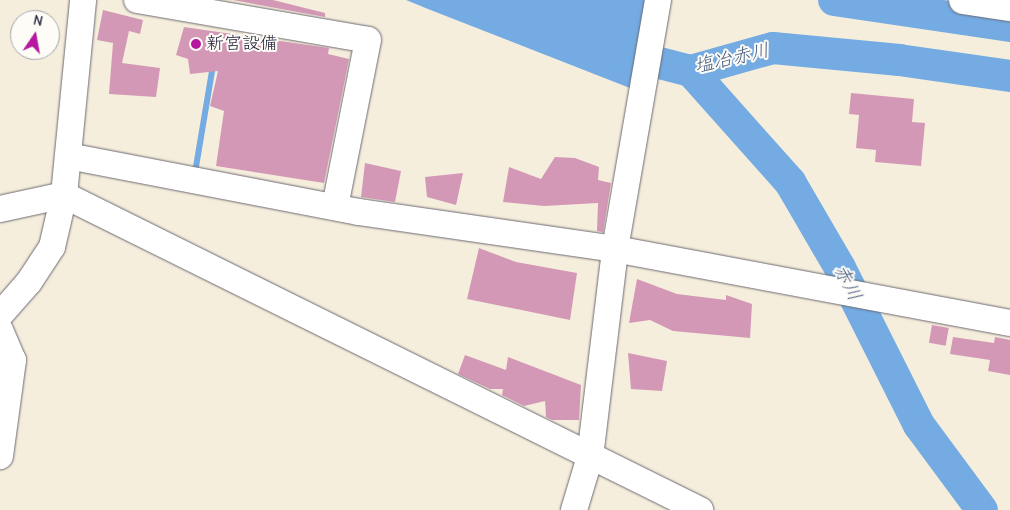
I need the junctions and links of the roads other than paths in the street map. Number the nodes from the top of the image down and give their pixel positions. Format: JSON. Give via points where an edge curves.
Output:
{"nodes":[{"id":1,"x":83,"y":0,"type":"edge"},
{"id":2,"x":137,"y":0,"type":"edge"},
{"id":3,"x":658,"y":0,"type":"edge"},
{"id":4,"x":963,"y":0,"type":"edge"},
{"id":5,"x":1010,"y":7,"type":"edge"},
{"id":6,"x":68,"y":156,"type":"junction"},
{"id":7,"x":64,"y":195,"type":"junction"},
{"id":8,"x":335,"y":207,"type":"junction"},
{"id":9,"x":0,"y":209,"type":"edge"},
{"id":10,"x":615,"y":249,"type":"junction"},
{"id":11,"x":0,"y":315,"type":"edge"},
{"id":12,"x":1010,"y":322,"type":"edge"},
{"id":13,"x":0,"y":330,"type":"edge"},
{"id":14,"x":0,"y":456,"type":"edge"},
{"id":15,"x":590,"y":457,"type":"junction"},
{"id":16,"x":574,"y":510,"type":"edge"},
{"id":17,"x":700,"y":510,"type":"edge"}],
"edges":[{"from":1,"to":6,"type":"street"},
{"from":2,"to":8,"type":"street","via":[[368,40]]},
{"from":3,"to":10,"type":"street"},
{"from":4,"to":5,"type":"main road"},
{"from":6,"to":7,"type":"street"},
{"from":6,"to":8,"type":"street"},
{"from":7,"to":9,"type":"street"},
{"from":7,"to":11,"type":"street","via":[[52,247],[29,282]]},
{"from":7,"to":15,"type":"street"},
{"from":8,"to":10,"type":"street"},
{"from":10,"to":12,"type":"street"},
{"from":10,"to":15,"type":"street"},
{"from":13,"to":14,"type":"street","via":[[13,360]]},
{"from":15,"to":16,"type":"street"},
{"from":15,"to":17,"type":"street"}]}
